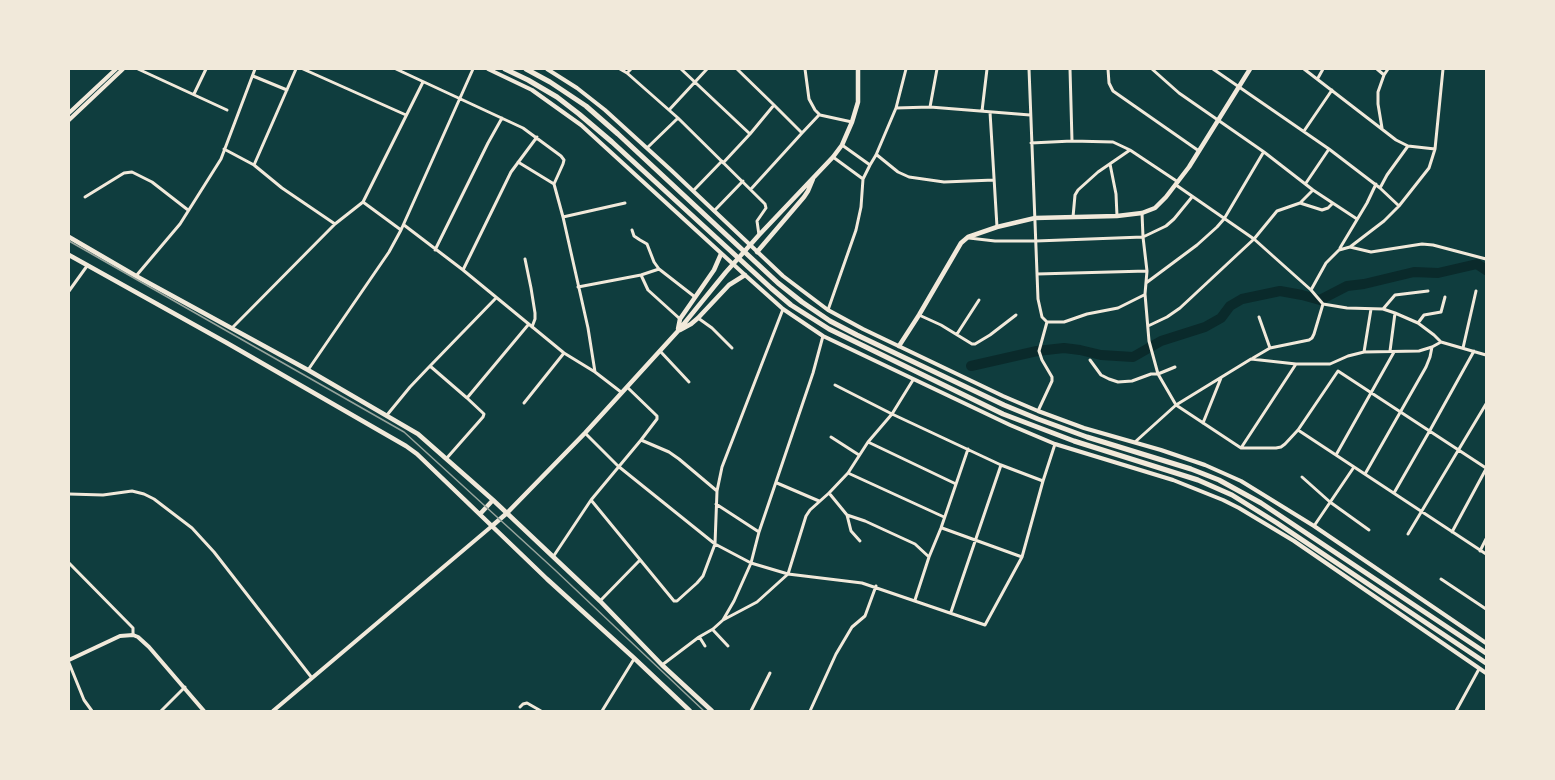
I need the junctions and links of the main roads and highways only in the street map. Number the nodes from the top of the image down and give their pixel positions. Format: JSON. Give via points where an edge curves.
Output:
{"nodes":[{"id":1,"x":505,"y":69,"type":"edge"},
{"id":2,"x":526,"y":69,"type":"edge"},
{"id":3,"x":858,"y":69,"type":"edge"},
{"id":4,"x":1250,"y":69,"type":"edge"},
{"id":5,"x":814,"y":177,"type":"junction"},
{"id":6,"x":69,"y":237,"type":"edge"},
{"id":7,"x":758,"y":252,"type":"road end"},
{"id":8,"x":720,"y":254,"type":"road end"},
{"id":9,"x":69,"y":255,"type":"edge"},
{"id":10,"x":745,"y":275,"type":"road end"},
{"id":11,"x":678,"y":331,"type":"junction"},
{"id":12,"x":899,"y":346,"type":"road end"},
{"id":13,"x":494,"y":500,"type":"junction"},
{"id":14,"x":507,"y":513,"type":"junction"},
{"id":15,"x":480,"y":514,"type":"junction"},
{"id":16,"x":492,"y":525,"type":"junction"},
{"id":17,"x":1486,"y":653,"type":"edge"},
{"id":18,"x":1486,"y":663,"type":"edge"},
{"id":19,"x":690,"y":711,"type":"edge"},
{"id":20,"x":712,"y":711,"type":"edge"}],
"edges":[{"from":1,"to":18,"type":"highway","via":[[557,97],[579,114],[771,288],[829,329],[1003,414],[1232,495]]},
{"from":2,"to":17,"type":"highway","via":[[586,106],[778,283],[830,321],[1038,419],[1227,484],[1261,502]]},
{"from":3,"to":5,"type":"main road","via":[[858,102],[852,122],[842,145]]},
{"from":4,"to":12,"type":"main road","via":[[1199,151],[1155,208],[1117,216],[1035,218],[968,237]]},
{"from":5,"to":7,"type":"main road","via":[[804,197]]},
{"from":5,"to":11,"type":"main road","via":[[726,272]]},
{"from":6,"to":13,"type":"main road","via":[[418,434]]},
{"from":8,"to":11,"type":"main road","via":[[714,270],[680,319]]},
{"from":9,"to":15,"type":"main road","via":[[401,442]]},
{"from":10,"to":11,"type":"main road","via":[[719,294],[699,318]]},
{"from":11,"to":14,"type":"main road"},
{"from":13,"to":14,"type":"main road"},
{"from":13,"to":15,"type":"main road"},
{"from":14,"to":16,"type":"main road"},
{"from":14,"to":20,"type":"main road"},
{"from":15,"to":16,"type":"main road"},
{"from":16,"to":19,"type":"main road"}]}
